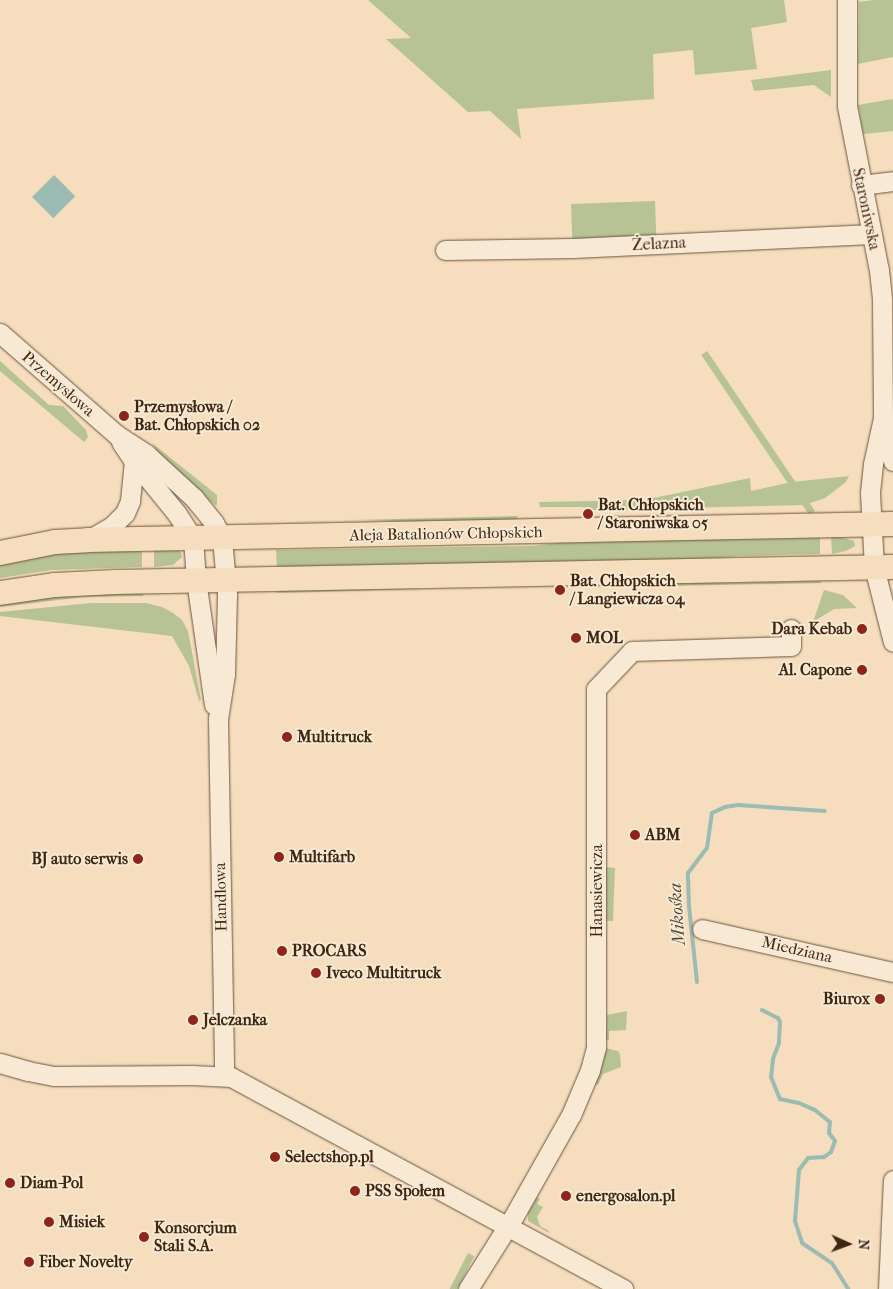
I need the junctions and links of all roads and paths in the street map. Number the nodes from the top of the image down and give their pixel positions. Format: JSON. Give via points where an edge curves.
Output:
{"nodes":[{"id":1,"x":847,"y":0,"type":"edge"},
{"id":2,"x":893,"y":182,"type":"edge"},
{"id":3,"x":861,"y":185,"type":"junction"},
{"id":4,"x":872,"y":234,"type":"junction"},
{"id":5,"x":445,"y":250,"type":"dead end"},
{"id":6,"x":888,"y":297,"type":"edge"},
{"id":7,"x":0,"y":333,"type":"edge"},
{"id":8,"x":883,"y":418,"type":"junction"},
{"id":9,"x":117,"y":435,"type":"junction"},
{"id":10,"x":134,"y":461,"type":"junction"},
{"id":11,"x":893,"y":461,"type":"edge"},
{"id":12,"x":882,"y":524,"type":"edge"},
{"id":13,"x":222,"y":538,"type":"junction"},
{"id":14,"x":193,"y":539,"type":"junction"},
{"id":15,"x":88,"y":540,"type":"junction"},
{"id":16,"x":0,"y":552,"type":"edge"},
{"id":17,"x":883,"y":567,"type":"edge"},
{"id":18,"x":227,"y":579,"type":"junction"},
{"id":19,"x":196,"y":580,"type":"junction"},
{"id":20,"x":0,"y":593,"type":"edge"},
{"id":21,"x":790,"y":629,"type":"dead end"},
{"id":22,"x":893,"y":642,"type":"edge"},
{"id":23,"x":218,"y":719,"type":"junction"},
{"id":24,"x":702,"y":929,"type":"dead end"},
{"id":25,"x":893,"y":972,"type":"edge"},
{"id":26,"x":0,"y":1063,"type":"edge"},
{"id":27,"x":222,"y":1076,"type":"junction"},
{"id":28,"x":893,"y":1180,"type":"edge"},
{"id":29,"x":508,"y":1228,"type":"junction"},
{"id":30,"x":468,"y":1289,"type":"edge"},
{"id":31,"x":623,"y":1289,"type":"edge"},
{"id":32,"x":888,"y":1289,"type":"edge"}],
"edges":[{"from":1,"to":3,"type":"street","name":"Staroniwska","via":[[847,106]]},
{"from":2,"to":3,"type":"street"},
{"from":3,"to":4,"type":"street","name":"Staroniwska"},
{"from":4,"to":5,"type":"street","name":"Żelazna","via":[[573,248]]},
{"from":4,"to":6,"type":"street","name":"Staroniwska"},
{"from":6,"to":8,"type":"street","name":"Staroniwska"},
{"from":7,"to":9,"type":"street","name":"Przemysłowa"},
{"from":8,"to":11,"type":"street","name":"Staroniwska"},
{"from":8,"to":12,"type":"street","name":"Staroniwska","via":[[870,493]]},
{"from":9,"to":10,"type":"street","name":"Przemysłowa"},
{"from":9,"to":13,"type":"street","name":"Przemysłowa","via":[[146,454],[194,498]]},
{"from":10,"to":14,"type":"street","name":"Przemysłowa"},
{"from":10,"to":15,"type":"street","via":[[130,502],[125,514]]},
{"from":12,"to":13,"type":"main road","name":"Aleja Batalionów Chłopskich"},
{"from":12,"to":17,"type":"street","name":"Staroniwska"},
{"from":13,"to":14,"type":"main road","name":"Aleja Batalionów Chłopskich"},
{"from":13,"to":18,"type":"street","name":"Handlowa"},
{"from":14,"to":15,"type":"main road","name":"Aleja Batalionów Chłopskich"},
{"from":14,"to":19,"type":"street","name":"Handlowa"},
{"from":15,"to":16,"type":"main road","name":"Aleja Batalionów Chłopskich"},
{"from":17,"to":18,"type":"main road"},
{"from":17,"to":22,"type":"street","name":"Staroniwska"},
{"from":18,"to":19,"type":"main road"},
{"from":18,"to":23,"type":"street","name":"Handlowa","via":[[225,674]]},
{"from":19,"to":20,"type":"main road","via":[[86,583]]},
{"from":19,"to":23,"type":"street","name":"Handlowa"},
{"from":21,"to":29,"type":"street","name":"Hanasiewicza","via":[[791,646],[632,651],[596,689],[596,1047],[571,1115]]},
{"from":23,"to":27,"type":"street","name":"Handlowa"},
{"from":24,"to":25,"type":"street","name":"Miedziana"},
{"from":26,"to":27,"type":"street","via":[[54,1076]]},
{"from":27,"to":29,"type":"street","via":[[241,1082]]},
{"from":28,"to":32,"type":"street"},
{"from":29,"to":30,"type":"street","name":"Hanasiewicza"},
{"from":29,"to":31,"type":"street"}]}
